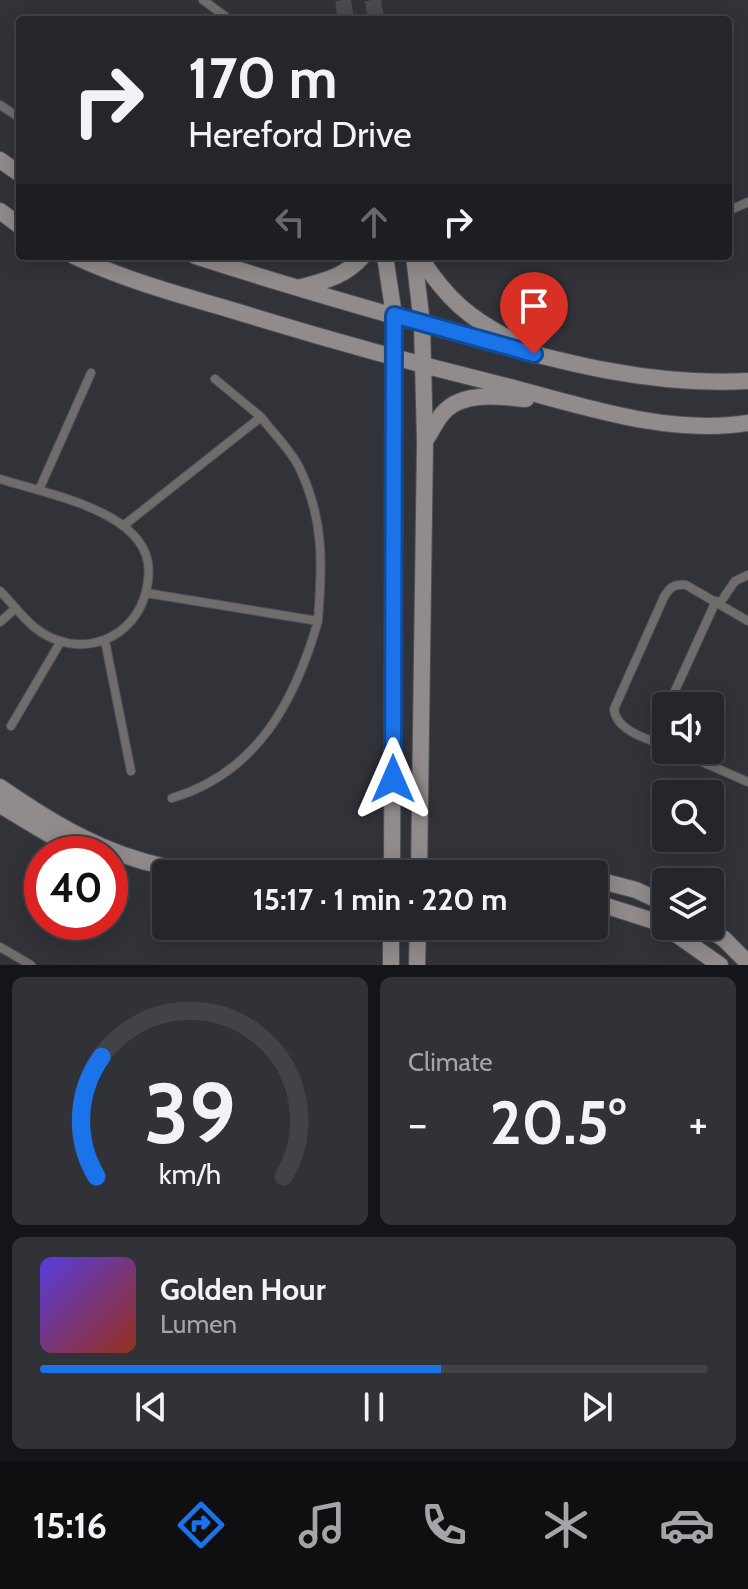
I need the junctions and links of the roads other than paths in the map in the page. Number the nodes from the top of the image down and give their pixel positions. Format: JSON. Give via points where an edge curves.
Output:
{"nodes":[{"id":1,"x":203,"y":0,"type":"edge"},
{"id":2,"x":225,"y":16,"type":"edge"},
{"id":3,"x":83,"y":260,"type":"edge"},
{"id":4,"x":208,"y":260,"type":"edge"},
{"id":5,"x":359,"y":260,"type":"edge"},
{"id":6,"x":386,"y":260,"type":"edge"},
{"id":7,"x":416,"y":260,"type":"edge"},
{"id":8,"x":419,"y":260,"type":"edge"},
{"id":9,"x":296,"y":288,"type":"junction"},
{"id":10,"x":394,"y":315,"type":"junction"},
{"id":11,"x":422,"y":324,"type":"junction"},
{"id":12,"x":394,"y":358,"type":"junction"},
{"id":13,"x":562,"y":362,"type":"junction"},
{"id":14,"x":424,"y":366,"type":"junction"},
{"id":15,"x":91,"y":373,"type":"dead end"},
{"id":16,"x":215,"y":379,"type":"dead end"},
{"id":17,"x":748,"y":381,"type":"edge"},
{"id":18,"x":595,"y":408,"type":"junction"},
{"id":19,"x":261,"y":417,"type":"junction"},
{"id":20,"x":748,"y":423,"type":"edge"},
{"id":21,"x":425,"y":442,"type":"junction"},
{"id":22,"x":0,"y":479,"type":"edge"},
{"id":23,"x":39,"y":490,"type":"junction"},
{"id":24,"x":123,"y":526,"type":"junction"},
{"id":25,"x":748,"y":575,"type":"edge"},
{"id":26,"x":0,"y":591,"type":"edge"},
{"id":27,"x":146,"y":593,"type":"junction"},
{"id":28,"x":718,"y":602,"type":"junction"},
{"id":29,"x":16,"y":608,"type":"junction"},
{"id":30,"x":318,"y":621,"type":"junction"},
{"id":31,"x":748,"y":621,"type":"edge"},
{"id":32,"x":0,"y":622,"type":"edge"},
{"id":33,"x":61,"y":641,"type":"junction"},
{"id":34,"x":105,"y":641,"type":"junction"},
{"id":35,"x":675,"y":692,"type":"edge"},
{"id":36,"x":11,"y":726,"type":"dead end"},
{"id":37,"x":652,"y":741,"type":"edge"},
{"id":38,"x":707,"y":764,"type":"edge"},
{"id":39,"x":131,"y":771,"type":"dead end"},
{"id":40,"x":748,"y":782,"type":"edge"},
{"id":41,"x":0,"y":787,"type":"edge"},
{"id":42,"x":172,"y":798,"type":"dead end"},
{"id":43,"x":0,"y":805,"type":"edge"},
{"id":44,"x":52,"y":836,"type":"edge"},
{"id":45,"x":392,"y":860,"type":"edge"},
{"id":46,"x":419,"y":860,"type":"edge"},
{"id":47,"x":152,"y":865,"type":"edge"},
{"id":48,"x":128,"y":867,"type":"edge"},
{"id":49,"x":152,"y":873,"type":"edge"},
{"id":50,"x":608,"y":883,"type":"edge"},
{"id":51,"x":652,"y":897,"type":"edge"},
{"id":52,"x":608,"y":906,"type":"edge"},
{"id":53,"x":724,"y":939,"type":"edge"},
{"id":54,"x":391,"y":940,"type":"edge"},
{"id":55,"x":418,"y":940,"type":"edge"},
{"id":56,"x":0,"y":947,"type":"edge"},
{"id":57,"x":748,"y":963,"type":"edge"},
{"id":58,"x":31,"y":965,"type":"edge"},
{"id":59,"x":391,"y":965,"type":"edge"},
{"id":60,"x":417,"y":965,"type":"edge"},
{"id":61,"x":720,"y":965,"type":"edge"}],
"edges":[{"from":1,"to":2,"type":"lane"},
{"from":3,"to":12,"type":"street","via":[[126,278]]},
{"from":4,"to":9,"type":"street"},
{"from":5,"to":9,"type":"street","via":[[339,276]]},
{"from":6,"to":10,"type":"street"},
{"from":7,"to":11,"type":"street"},
{"from":8,"to":13,"type":"street","via":[[451,301],[471,317]]},
{"from":9,"to":10,"type":"street"},
{"from":10,"to":11,"type":"street"},
{"from":10,"to":12,"type":"street"},
{"from":11,"to":13,"type":"street"},
{"from":11,"to":14,"type":"street"},
{"from":12,"to":14,"type":"street"},
{"from":12,"to":45,"type":"street"},
{"from":13,"to":17,"type":"street","via":[[672,381]]},
{"from":14,"to":18,"type":"street"},
{"from":14,"to":21,"type":"street"},
{"from":15,"to":23,"type":"lane"},
{"from":16,"to":19,"type":"lane"},
{"from":18,"to":20,"type":"street","via":[[684,425]]},
{"from":18,"to":21,"type":"street","via":[[497,397],[466,399],[443,412]]},
{"from":19,"to":24,"type":"lane"},
{"from":19,"to":30,"type":"lane","via":[[298,465],[316,514],[322,559]]},
{"from":21,"to":46,"type":"street"},
{"from":22,"to":23,"type":"lane"},
{"from":23,"to":24,"type":"lane"},
{"from":24,"to":27,"type":"lane","via":[[148,555]]},
{"from":25,"to":28,"type":"lane","via":[[735,581]]},
{"from":26,"to":29,"type":"lane"},
{"from":27,"to":30,"type":"lane"},
{"from":27,"to":34,"type":"lane","via":[[131,624]]},
{"from":28,"to":31,"type":"lane"},
{"from":28,"to":35,"type":"lane"},
{"from":28,"to":37,"type":"lane","via":[[686,585],[669,588],[624,681],[615,717]]},
{"from":29,"to":32,"type":"lane"},
{"from":29,"to":33,"type":"lane","via":[[35,628]]},
{"from":30,"to":42,"type":"lane","via":[[292,695],[268,730],[221,778]]},
{"from":33,"to":34,"type":"lane"},
{"from":33,"to":36,"type":"lane"},
{"from":34,"to":39,"type":"lane"},
{"from":38,"to":40,"type":"lane"},
{"from":41,"to":47,"type":"street","via":[[79,838]]},
{"from":43,"to":44,"type":"street"},
{"from":48,"to":49,"type":"street"},
{"from":50,"to":51,"type":"street"},
{"from":52,"to":61,"type":"street","via":[[660,923]]},
{"from":53,"to":57,"type":"street"},
{"from":54,"to":59,"type":"street"},
{"from":55,"to":60,"type":"street"},
{"from":56,"to":58,"type":"lane"}]}
